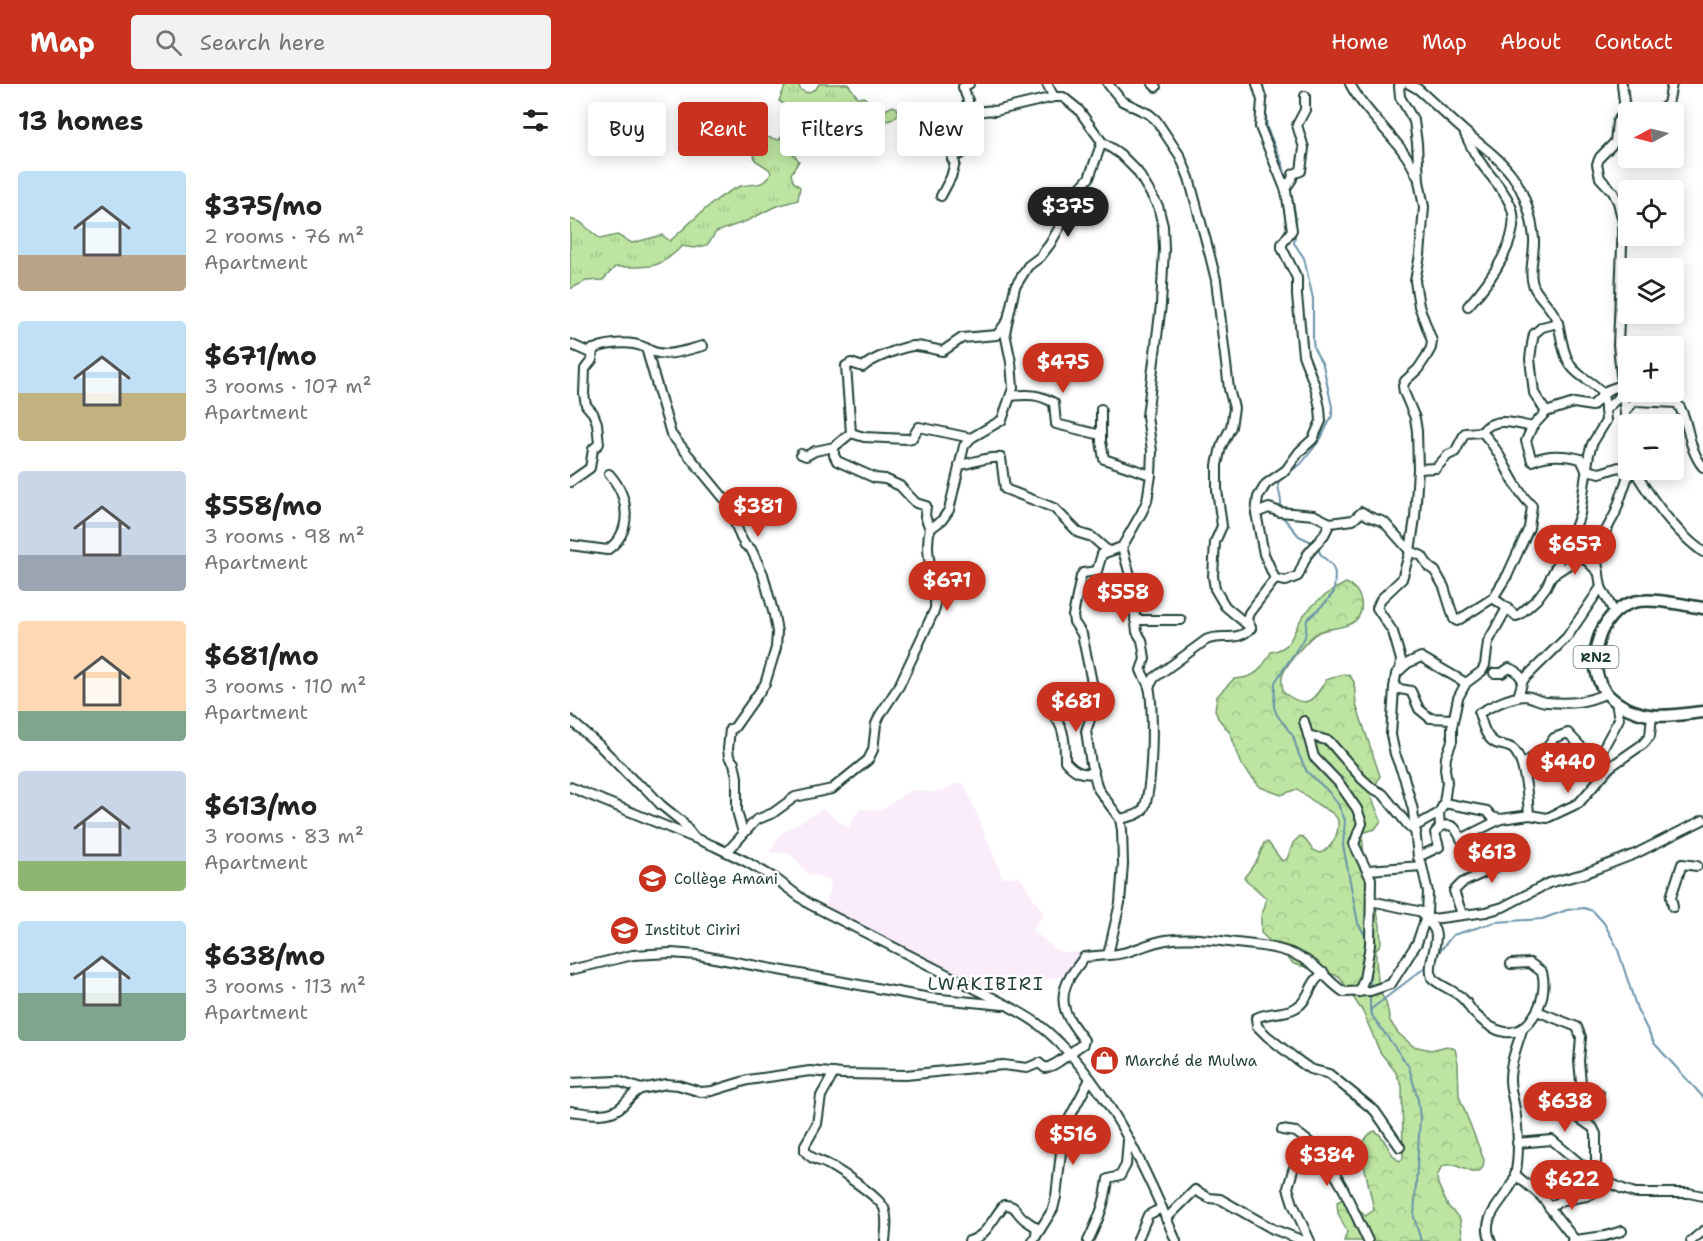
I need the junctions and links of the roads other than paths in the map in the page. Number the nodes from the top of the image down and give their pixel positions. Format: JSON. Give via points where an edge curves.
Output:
{"nodes":[{"id":1,"x":969,"y":84,"type":"edge"},
{"id":2,"x":1047,"y":84,"type":"edge"},
{"id":3,"x":1108,"y":84,"type":"edge"},
{"id":4,"x":1257,"y":84,"type":"edge"},
{"id":5,"x":1350,"y":84,"type":"edge"},
{"id":6,"x":1402,"y":84,"type":"edge"},
{"id":7,"x":1409,"y":84,"type":"edge"},
{"id":8,"x":1622,"y":84,"type":"edge"},
{"id":9,"x":1672,"y":84,"type":"edge"},
{"id":10,"x":1305,"y":96,"type":"dead end"},
{"id":11,"x":1054,"y":97,"type":"junction"},
{"id":12,"x":968,"y":102,"type":"edge"},
{"id":13,"x":1624,"y":102,"type":"edge"},
{"id":14,"x":1668,"y":102,"type":"edge"},
{"id":15,"x":984,"y":111,"type":"edge"},
{"id":16,"x":1618,"y":121,"type":"edge"},
{"id":17,"x":1461,"y":128,"type":"junction"},
{"id":18,"x":1102,"y":142,"type":"junction"},
{"id":19,"x":954,"y":156,"type":"edge"},
{"id":20,"x":1419,"y":181,"type":"junction"},
{"id":21,"x":1283,"y":182,"type":"junction"},
{"id":22,"x":941,"y":196,"type":"dead end"},
{"id":23,"x":1468,"y":306,"type":"dead end"},
{"id":24,"x":1006,"y":323,"type":"junction"},
{"id":25,"x":1558,"y":323,"type":"junction"},
{"id":26,"x":1618,"y":336,"type":"edge"},
{"id":27,"x":570,"y":344,"type":"edge"},
{"id":28,"x":703,"y":346,"type":"dead end"},
{"id":29,"x":646,"y":348,"type":"junction"},
{"id":30,"x":593,"y":349,"type":"junction"},
{"id":31,"x":1618,"y":389,"type":"edge"},
{"id":32,"x":1604,"y":395,"type":"junction"},
{"id":33,"x":1618,"y":395,"type":"edge"},
{"id":34,"x":1011,"y":396,"type":"junction"},
{"id":35,"x":1625,"y":402,"type":"edge"},
{"id":36,"x":1101,"y":409,"type":"dead end"},
{"id":37,"x":1605,"y":410,"type":"junction"},
{"id":38,"x":1626,"y":410,"type":"junction"},
{"id":39,"x":1546,"y":412,"type":"junction"},
{"id":40,"x":1626,"y":414,"type":"edge"},
{"id":41,"x":1532,"y":427,"type":"junction"},
{"id":42,"x":1482,"y":432,"type":"junction"},
{"id":43,"x":851,"y":433,"type":"junction"},
{"id":44,"x":1101,"y":435,"type":"junction"},
{"id":45,"x":971,"y":438,"type":"junction"},
{"id":46,"x":834,"y":447,"type":"junction"},
{"id":47,"x":801,"y":454,"type":"dead end"},
{"id":48,"x":959,"y":465,"type":"junction"},
{"id":49,"x":1703,"y":467,"type":"edge"},
{"id":50,"x":1618,"y":468,"type":"edge"},
{"id":51,"x":1418,"y":469,"type":"junction"},
{"id":52,"x":1586,"y":470,"type":"junction"},
{"id":53,"x":609,"y":474,"type":"dead end"},
{"id":54,"x":1151,"y":475,"type":"junction"},
{"id":55,"x":1627,"y":480,"type":"edge"},
{"id":56,"x":1638,"y":480,"type":"edge"},
{"id":57,"x":570,"y":482,"type":"edge"},
{"id":58,"x":1256,"y":513,"type":"junction"},
{"id":59,"x":1330,"y":523,"type":"junction"},
{"id":60,"x":930,"y":529,"type":"junction"},
{"id":61,"x":570,"y":545,"type":"edge"},
{"id":62,"x":1122,"y":548,"type":"junction"},
{"id":63,"x":1108,"y":551,"type":"junction"},
{"id":64,"x":1410,"y":551,"type":"junction"},
{"id":65,"x":1703,"y":552,"type":"edge"},
{"id":66,"x":972,"y":569,"type":"dead end"},
{"id":67,"x":1599,"y":573,"type":"junction"},
{"id":68,"x":1550,"y":577,"type":"junction"},
{"id":69,"x":1275,"y":579,"type":"junction"},
{"id":70,"x":1601,"y":587,"type":"junction"},
{"id":71,"x":934,"y":592,"type":"junction"},
{"id":72,"x":1493,"y":598,"type":"junction"},
{"id":73,"x":1507,"y":608,"type":"junction"},
{"id":74,"x":1703,"y":608,"type":"edge"},
{"id":75,"x":1614,"y":612,"type":"junction"},
{"id":76,"x":1135,"y":620,"type":"junction"},
{"id":77,"x":1181,"y":620,"type":"dead end"},
{"id":78,"x":1251,"y":628,"type":"junction"},
{"id":79,"x":1400,"y":670,"type":"junction"},
{"id":80,"x":1494,"y":673,"type":"dead end"},
{"id":81,"x":1523,"y":680,"type":"junction"},
{"id":82,"x":1466,"y":683,"type":"junction"},
{"id":83,"x":1149,"y":687,"type":"junction"},
{"id":84,"x":1394,"y":688,"type":"junction"},
{"id":85,"x":1606,"y":693,"type":"junction"},
{"id":86,"x":1518,"y":697,"type":"junction"},
{"id":87,"x":1616,"y":702,"type":"junction"},
{"id":88,"x":1703,"y":712,"type":"edge"},
{"id":89,"x":1652,"y":715,"type":"junction"},
{"id":90,"x":1055,"y":717,"type":"dead end"},
{"id":91,"x":1453,"y":718,"type":"junction"},
{"id":92,"x":570,"y":720,"type":"edge"},
{"id":93,"x":1304,"y":721,"type":"dead end"},
{"id":94,"x":1308,"y":735,"type":"junction"},
{"id":95,"x":1600,"y":754,"type":"junction"},
{"id":96,"x":1610,"y":767,"type":"junction"},
{"id":97,"x":1523,"y":769,"type":"junction"},
{"id":98,"x":1094,"y":773,"type":"junction"},
{"id":99,"x":570,"y":789,"type":"edge"},
{"id":100,"x":1444,"y":803,"type":"junction"},
{"id":101,"x":1439,"y":813,"type":"junction"},
{"id":102,"x":1529,"y":815,"type":"junction"},
{"id":103,"x":1120,"y":819,"type":"junction"},
{"id":104,"x":1501,"y":819,"type":"junction"},
{"id":105,"x":1703,"y":820,"type":"edge"},
{"id":106,"x":1440,"y":827,"type":"junction"},
{"id":107,"x":1416,"y":829,"type":"junction"},
{"id":108,"x":743,"y":833,"type":"junction"},
{"id":109,"x":697,"y":839,"type":"junction"},
{"id":110,"x":1518,"y":849,"type":"dead end"},
{"id":111,"x":727,"y":852,"type":"junction"},
{"id":112,"x":1418,"y":857,"type":"junction"},
{"id":113,"x":1422,"y":866,"type":"junction"},
{"id":114,"x":1697,"y":866,"type":"dead end"},
{"id":115,"x":1368,"y":870,"type":"junction"},
{"id":116,"x":1371,"y":901,"type":"junction"},
{"id":117,"x":1673,"y":908,"type":"dead end"},
{"id":118,"x":1462,"y":914,"type":"junction"},
{"id":119,"x":1426,"y":916,"type":"junction"},
{"id":120,"x":1108,"y":955,"type":"junction"},
{"id":121,"x":1511,"y":964,"type":"dead end"},
{"id":122,"x":570,"y":970,"type":"edge"},
{"id":123,"x":1324,"y":973,"type":"junction"},
{"id":124,"x":1359,"y":992,"type":"junction"},
{"id":125,"x":1007,"y":1005,"type":"junction"},
{"id":126,"x":1537,"y":1011,"type":"junction"},
{"id":127,"x":1522,"y":1030,"type":"junction"},
{"id":128,"x":1069,"y":1052,"type":"junction"},
{"id":129,"x":834,"y":1073,"type":"junction"},
{"id":130,"x":1090,"y":1079,"type":"junction"},
{"id":131,"x":570,"y":1083,"type":"edge"},
{"id":132,"x":641,"y":1089,"type":"junction"},
{"id":133,"x":1582,"y":1093,"type":"junction"},
{"id":134,"x":1599,"y":1093,"type":"dead end"},
{"id":135,"x":570,"y":1111,"type":"edge"},
{"id":136,"x":1282,"y":1130,"type":"dead end"},
{"id":137,"x":1128,"y":1140,"type":"junction"},
{"id":138,"x":1517,"y":1143,"type":"junction"},
{"id":139,"x":1400,"y":1147,"type":"dead end"},
{"id":140,"x":1293,"y":1170,"type":"dead end"},
{"id":141,"x":1515,"y":1174,"type":"junction"},
{"id":142,"x":1596,"y":1177,"type":"junction"},
{"id":143,"x":1703,"y":1196,"type":"edge"},
{"id":144,"x":1549,"y":1207,"type":"junction"},
{"id":145,"x":1162,"y":1208,"type":"junction"},
{"id":146,"x":1167,"y":1219,"type":"junction"},
{"id":147,"x":1622,"y":1231,"type":"dead end"},
{"id":148,"x":1703,"y":1231,"type":"edge"},
{"id":149,"x":1034,"y":1238,"type":"edge"},
{"id":150,"x":1573,"y":1240,"type":"edge"},
{"id":151,"x":885,"y":1241,"type":"edge"},
{"id":152,"x":969,"y":1241,"type":"edge"},
{"id":153,"x":1088,"y":1241,"type":"edge"},
{"id":154,"x":1137,"y":1241,"type":"edge"},
{"id":155,"x":1176,"y":1241,"type":"edge"},
{"id":156,"x":1304,"y":1241,"type":"edge"},
{"id":157,"x":1310,"y":1241,"type":"edge"},
{"id":158,"x":1368,"y":1241,"type":"edge"},
{"id":159,"x":1491,"y":1241,"type":"edge"},
{"id":160,"x":1691,"y":1241,"type":"edge"}],
"edges":[{"from":1,"to":12,"type":"street","via":[[963,87]]},
{"from":2,"to":11,"type":"street"},
{"from":3,"to":78,"type":"street","via":[[1122,101],[1156,120],[1180,156],[1209,252],[1234,408],[1217,465],[1222,526],[1215,542],[1213,576],[1215,589],[1226,606]]},
{"from":4,"to":21,"type":"street","via":[[1262,100],[1260,127]]},
{"from":5,"to":20,"type":"street","via":[[1411,161]]},
{"from":6,"to":20,"type":"street","via":[[1400,97],[1414,122]]},
{"from":7,"to":17,"type":"street"},
{"from":8,"to":13,"type":"street"},
{"from":9,"to":14,"type":"street"},
{"from":10,"to":21,"type":"street","via":[[1305,110],[1297,125],[1304,148],[1301,171],[1293,174],[1288,185]]},
{"from":11,"to":15,"type":"street"},
{"from":11,"to":18,"type":"street","via":[[1063,97],[1078,109]]},
{"from":16,"to":26,"type":"street","via":[[1615,142],[1597,164],[1600,178],[1618,202],[1623,222]]},
{"from":17,"to":23,"type":"street","via":[[1479,161],[1506,195],[1513,215],[1506,252],[1488,284]]},
{"from":17,"to":25,"type":"street","via":[[1513,176],[1526,203],[1534,240],[1534,288]]},
{"from":18,"to":24,"type":"street","via":[[1089,178],[1077,191],[1050,244],[1021,275]]},
{"from":18,"to":54,"type":"street","via":[[1137,171],[1158,206],[1163,226],[1161,305],[1147,416]]},
{"from":19,"to":22,"type":"street","via":[[951,177]]},
{"from":20,"to":51,"type":"street","via":[[1424,207],[1415,281],[1432,341],[1426,357],[1404,386],[1417,431]]},
{"from":21,"to":58,"type":"street","via":[[1292,230],[1282,248],[1297,278],[1303,355],[1315,386],[1321,421],[1313,439],[1291,465],[1261,490]]},
{"from":24,"to":34,"type":"street","via":[[1013,376]]},
{"from":24,"to":43,"type":"street","via":[[997,335],[962,338],[943,351],[915,346],[887,354],[863,367],[851,363],[846,366]]},
{"from":25,"to":32,"type":"street","via":[[1571,367]]},
{"from":25,"to":39,"type":"street","via":[[1542,327],[1534,334],[1532,344],[1534,393]]},
{"from":27,"to":30,"type":"street","via":[[588,352]]},
{"from":28,"to":29,"type":"street","via":[[669,354]]},
{"from":29,"to":30,"type":"street","via":[[627,344]]},
{"from":29,"to":108,"type":"street","via":[[671,434],[727,502],[741,538],[763,574],[774,615],[776,648],[765,684],[729,731],[729,757],[737,777],[737,811]]},
{"from":30,"to":57,"type":"street","via":[[592,360],[585,369],[584,394],[597,423],[599,444],[593,449],[590,468]]},
{"from":31,"to":32,"type":"street","via":[[1608,390]]},
{"from":32,"to":37,"type":"street"},
{"from":32,"to":39,"type":"street","via":[[1592,406],[1574,403]]},
{"from":33,"to":37,"type":"street"},
{"from":34,"to":44,"type":"street","via":[[1044,397],[1054,403],[1056,424]]},
{"from":34,"to":45,"type":"street","via":[[1002,420]]},
{"from":35,"to":38,"type":"street"},
{"from":36,"to":44,"type":"street"},
{"from":37,"to":52,"type":"street","via":[[1605,421],[1592,444]]},
{"from":38,"to":40,"type":"street"},
{"from":38,"to":49,"type":"street","via":[[1635,401],[1677,403],[1694,453]]},
{"from":39,"to":41,"type":"street"},
{"from":41,"to":42,"type":"street","via":[[1493,422]]},
{"from":41,"to":52,"type":"street","via":[[1526,441],[1532,461],[1547,456],[1573,457],[1581,459]]},
{"from":42,"to":51,"type":"street","via":[[1465,433],[1455,452],[1436,468]]},
{"from":42,"to":72,"type":"street","via":[[1508,468],[1519,494],[1532,506],[1529,528]]},
{"from":43,"to":45,"type":"street","via":[[907,439],[912,438],[918,427]]},
{"from":43,"to":46,"type":"street"},
{"from":44,"to":54,"type":"street","via":[[1107,462]]},
{"from":45,"to":48,"type":"street","via":[[964,446]]},
{"from":46,"to":47,"type":"street"},
{"from":46,"to":60,"type":"street","via":[[837,460],[900,486],[926,506]]},
{"from":48,"to":60,"type":"street","via":[[949,510]]},
{"from":48,"to":63,"type":"street","via":[[988,456],[1001,458],[1005,489],[1054,508],[1076,530]]},
{"from":50,"to":52,"type":"street","via":[[1600,473]]},
{"from":51,"to":64,"type":"street"},
{"from":52,"to":68,"type":"street","via":[[1580,514]]},
{"from":53,"to":61,"type":"street","via":[[627,509],[619,538],[607,550]]},
{"from":54,"to":62,"type":"street","via":[[1147,501]]},
{"from":55,"to":67,"type":"street","via":[[1598,545]]},
{"from":56,"to":65,"type":"street","via":[[1681,534]]},
{"from":58,"to":59,"type":"street","via":[[1269,508],[1314,515]]},
{"from":58,"to":69,"type":"street","via":[[1264,554]]},
{"from":59,"to":64,"type":"street","via":[[1353,520],[1362,512],[1384,522]]},
{"from":59,"to":69,"type":"street","via":[[1307,555],[1298,576],[1287,581]]},
{"from":60,"to":71,"type":"street"},
{"from":62,"to":63,"type":"street"},
{"from":62,"to":76,"type":"street","via":[[1130,575]]},
{"from":63,"to":98,"type":"street","via":[[1102,554],[1097,571],[1080,576],[1073,616],[1082,634],[1094,692],[1086,731]]},
{"from":64,"to":72,"type":"street","via":[[1422,556],[1435,571],[1457,621]]},
{"from":64,"to":79,"type":"street","via":[[1402,579],[1377,608],[1389,623],[1401,660]]},
{"from":66,"to":71,"type":"street"},
{"from":67,"to":68,"type":"street","via":[[1582,556]]},
{"from":67,"to":70,"type":"street"},
{"from":68,"to":73,"type":"street","via":[[1546,587],[1519,615]]},
{"from":69,"to":78,"type":"street","via":[[1249,613]]},
{"from":70,"to":75,"type":"street"},
{"from":70,"to":81,"type":"street","via":[[1567,637]]},
{"from":71,"to":108,"type":"street","via":[[932,617],[899,687],[880,715],[868,760],[832,789],[795,797],[756,820]]},
{"from":72,"to":73,"type":"street"},
{"from":73,"to":82,"type":"street","via":[[1488,642],[1482,671]]},
{"from":74,"to":75,"type":"highway","via":[[1636,601]]},
{"from":75,"to":85,"type":"highway","number":"RN2","via":[[1599,637],[1596,652],[1600,683]]},
{"from":76,"to":77,"type":"street"},
{"from":76,"to":83,"type":"street","via":[[1145,659],[1141,670]]},
{"from":78,"to":83,"type":"street","via":[[1239,637],[1206,640],[1154,678]]},
{"from":79,"to":82,"type":"street","via":[[1421,657]]},
{"from":79,"to":84,"type":"street"},
{"from":80,"to":81,"type":"street","via":[[1509,668]]},
{"from":81,"to":86,"type":"street"},
{"from":82,"to":91,"type":"street"},
{"from":83,"to":103,"type":"street","via":[[1149,791],[1142,811]]},
{"from":84,"to":91,"type":"street","via":[[1412,691],[1419,709],[1430,718]]},
{"from":84,"to":107,"type":"street","via":[[1392,745],[1411,798]]},
{"from":85,"to":86,"type":"street","via":[[1587,702],[1572,703]]},
{"from":85,"to":87,"type":"highway","number":"RN2"},
{"from":86,"to":97,"type":"street","via":[[1479,713],[1491,740],[1514,750]]},
{"from":87,"to":89,"type":"highway","number":"RN2"},
{"from":87,"to":95,"type":"street","via":[[1619,719]]},
{"from":88,"to":89,"type":"highway","number":"RN2"},
{"from":89,"to":96,"type":"street","via":[[1650,736]]},
{"from":90,"to":98,"type":"street","via":[[1061,724],[1065,761],[1084,775]]},
{"from":91,"to":100,"type":"street"},
{"from":92,"to":109,"type":"street"},
{"from":93,"to":94,"type":"street"},
{"from":94,"to":107,"type":"street","via":[[1329,741],[1362,779],[1383,794],[1408,825]]},
{"from":94,"to":115,"type":"street","via":[[1314,757],[1357,809],[1362,823],[1354,844]]},
{"from":95,"to":96,"type":"street"},
{"from":95,"to":97,"type":"street","via":[[1584,750],[1568,733],[1554,738]]},
{"from":96,"to":102,"type":"street","via":[[1579,803],[1547,818]]},
{"from":97,"to":102,"type":"street"},
{"from":98,"to":103,"type":"street","via":[[1102,797]]},
{"from":99,"to":109,"type":"street"},
{"from":100,"to":101,"type":"street"},
{"from":100,"to":104,"type":"street","via":[[1487,811]]},
{"from":101,"to":106,"type":"street"},
{"from":101,"to":107,"type":"street"},
{"from":102,"to":104,"type":"street"},
{"from":103,"to":120,"type":"street","via":[[1123,873]]},
{"from":104,"to":106,"type":"street","via":[[1461,839],[1452,825]]},
{"from":105,"to":118,"type":"street","via":[[1635,854],[1549,883],[1515,902],[1486,912]]},
{"from":106,"to":112,"type":"street","via":[[1435,833],[1439,847]]},
{"from":107,"to":112,"type":"street"},
{"from":108,"to":111,"type":"street"},
{"from":109,"to":111,"type":"street"},
{"from":110,"to":118,"type":"street","via":[[1504,862],[1454,891]]},
{"from":111,"to":125,"type":"street","via":[[809,904]]},
{"from":112,"to":113,"type":"street"},
{"from":113,"to":115,"type":"street"},
{"from":113,"to":119,"type":"street","via":[[1428,892]]},
{"from":114,"to":117,"type":"street","via":[[1682,864],[1671,897]]},
{"from":115,"to":116,"type":"street"},
{"from":116,"to":119,"type":"street"},
{"from":116,"to":124,"type":"street","via":[[1370,945]]},
{"from":118,"to":119,"type":"street"},
{"from":119,"to":124,"type":"street","via":[[1417,944],[1391,984]]},
{"from":119,"to":127,"type":"street","via":[[1436,932],[1430,964],[1432,978],[1463,998],[1475,1014],[1496,1029],[1513,1033]]},
{"from":120,"to":123,"type":"street","via":[[1126,954],[1165,940],[1200,937],[1280,950],[1299,956]]},
{"from":120,"to":128,"type":"street","via":[[1084,957],[1066,985],[1064,1012],[1085,1042]]},
{"from":121,"to":126,"type":"street","via":[[1530,963],[1542,972],[1544,989]]},
{"from":122,"to":125,"type":"street","via":[[633,955],[699,955],[930,998]]},
{"from":123,"to":124,"type":"street","via":[[1344,992]]},
{"from":123,"to":139,"type":"street","via":[[1316,977],[1302,1003],[1291,1011],[1256,1018],[1257,1026],[1296,1059],[1310,1069],[1329,1074],[1375,1112]]},
{"from":125,"to":128,"type":"street","via":[[1038,1023]]},
{"from":126,"to":127,"type":"street"},
{"from":126,"to":133,"type":"street","via":[[1577,1027],[1581,1037]]},
{"from":127,"to":138,"type":"street","via":[[1510,1081]]},
{"from":128,"to":129,"type":"street","via":[[1045,1068],[1039,1063],[1028,1068],[1003,1065],[915,1074]]},
{"from":128,"to":130,"type":"street"},
{"from":129,"to":132,"type":"street","via":[[810,1071],[773,1076],[701,1092],[672,1084]]},
{"from":129,"to":151,"type":"street","via":[[821,1096],[817,1124],[805,1151],[884,1208]]},
{"from":130,"to":137,"type":"street"},
{"from":130,"to":149,"type":"street","via":[[1070,1117],[1053,1209]]},
{"from":131,"to":132,"type":"street","via":[[618,1081]]},
{"from":132,"to":135,"type":"street","via":[[615,1111],[594,1115]]},
{"from":133,"to":134,"type":"street"},
{"from":133,"to":142,"type":"street","via":[[1575,1112],[1596,1134]]},
{"from":136,"to":158,"type":"street","via":[[1296,1132],[1327,1161]]},
{"from":137,"to":145,"type":"street"},
{"from":137,"to":153,"type":"street","via":[[1126,1165],[1120,1176],[1108,1179],[1104,1205]]},
{"from":138,"to":141,"type":"street"},
{"from":138,"to":142,"type":"street","via":[[1552,1140]]},
{"from":140,"to":157,"type":"street","via":[[1288,1188]]},
{"from":141,"to":144,"type":"street"},
{"from":141,"to":159,"type":"street","via":[[1489,1218]]},
{"from":142,"to":143,"type":"street","via":[[1635,1193]]},
{"from":142,"to":144,"type":"street","via":[[1593,1193]]},
{"from":144,"to":150,"type":"street"},
{"from":145,"to":146,"type":"street"},
{"from":145,"to":154,"type":"street","via":[[1148,1215]]},
{"from":146,"to":155,"type":"street"},
{"from":146,"to":156,"type":"street","via":[[1198,1190]]},
{"from":147,"to":150,"type":"street"},
{"from":148,"to":160,"type":"street"},
{"from":149,"to":152,"type":"street","via":[[1037,1228],[1015,1208],[1004,1205],[986,1231]]}]}
